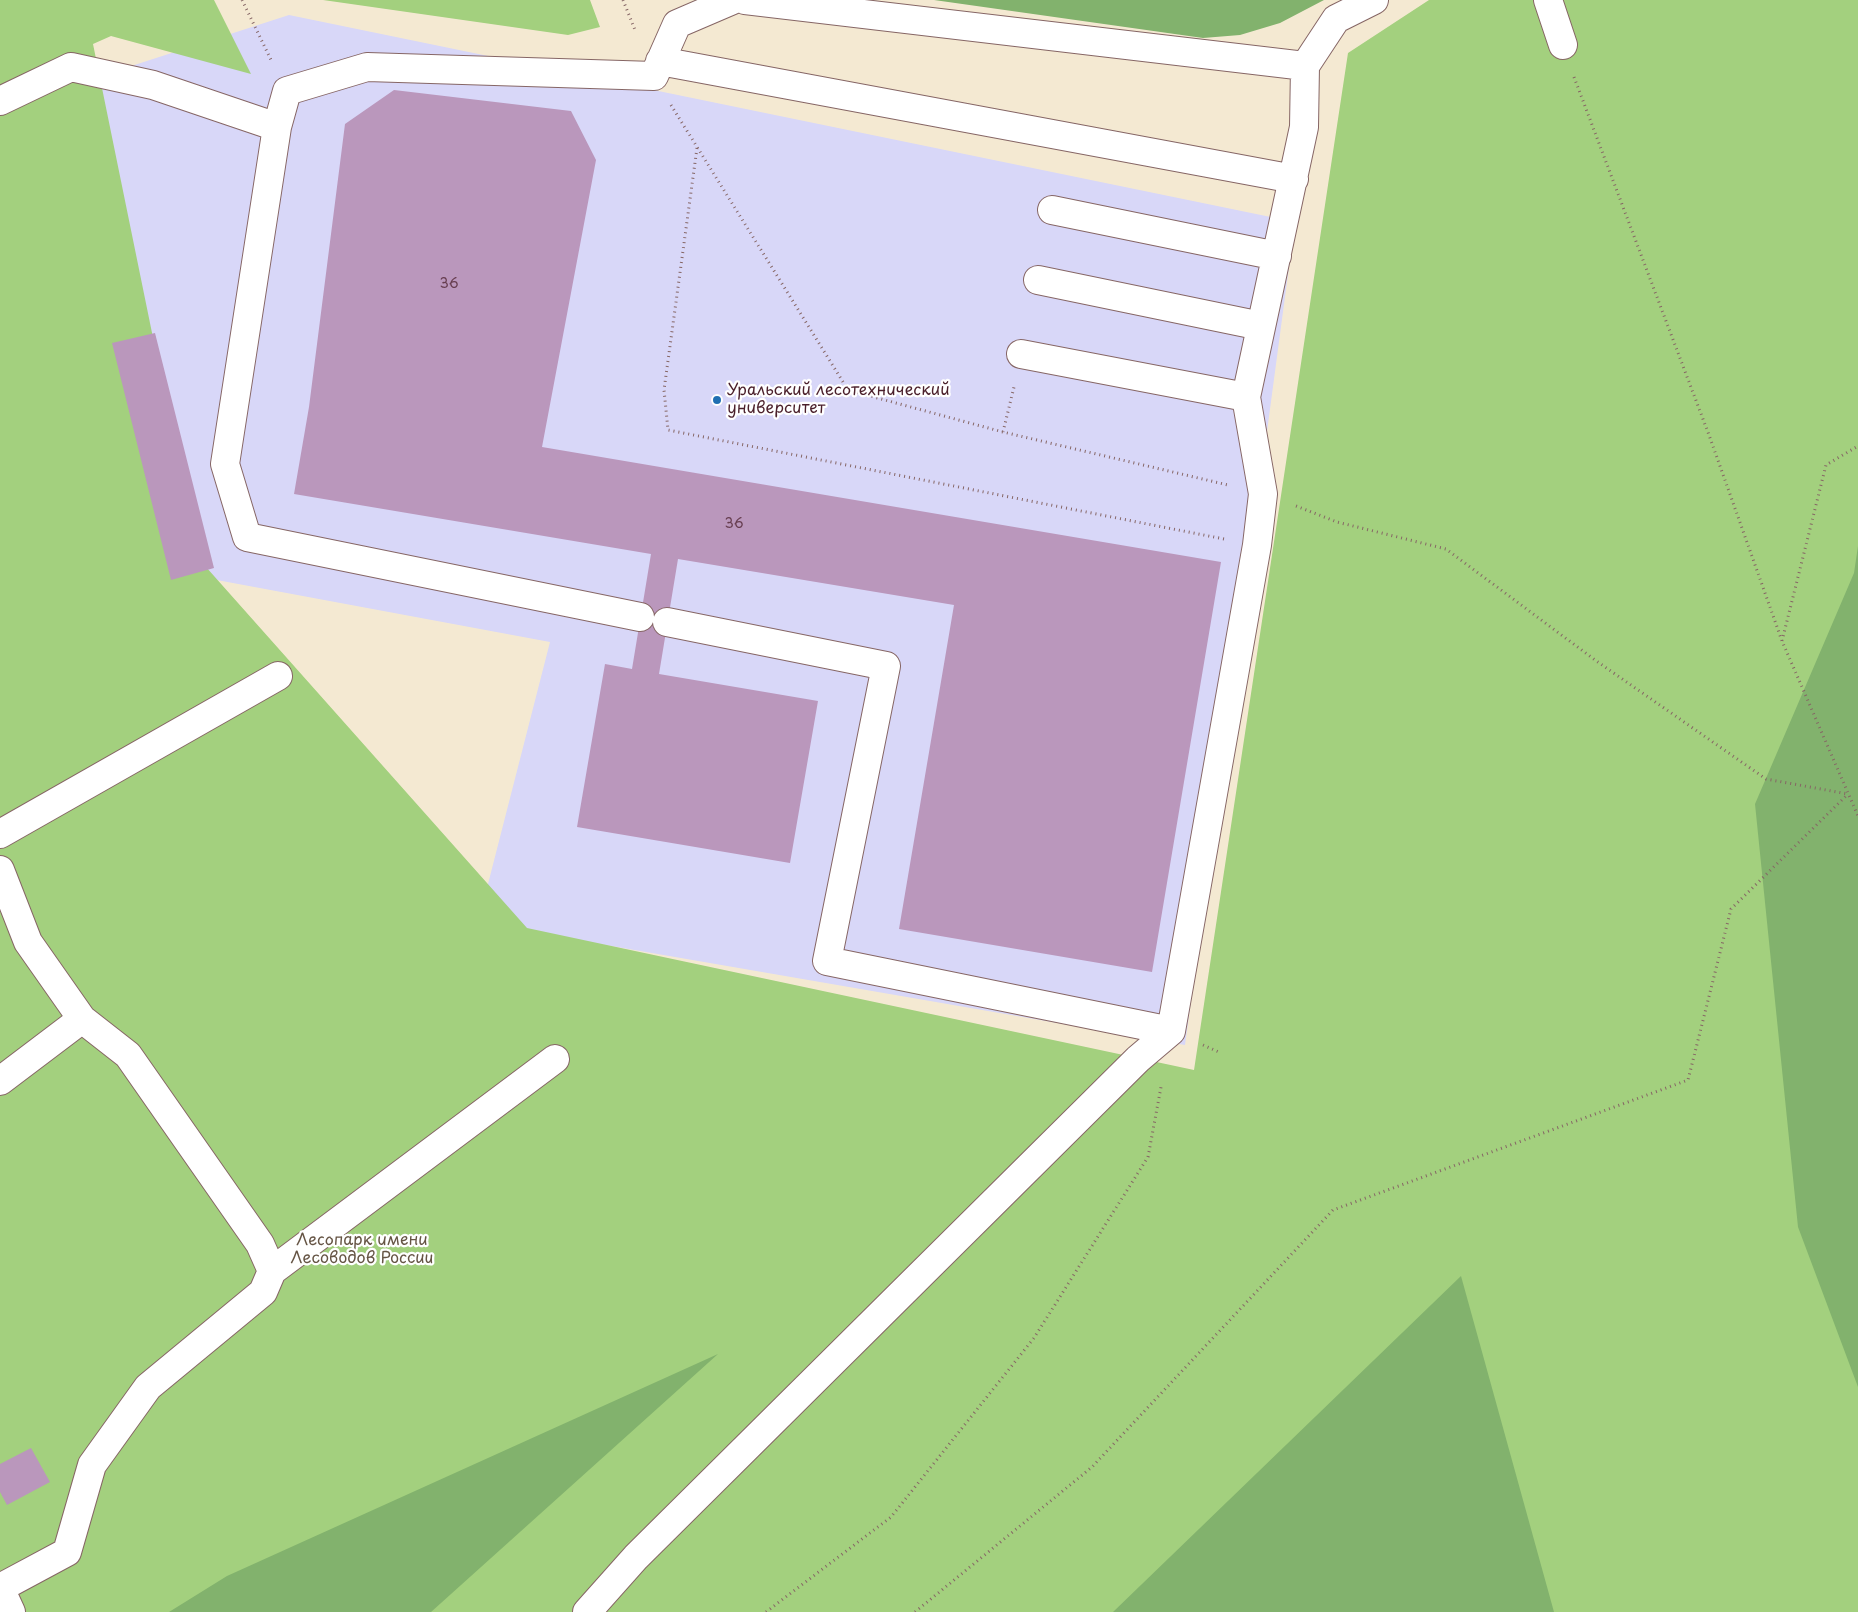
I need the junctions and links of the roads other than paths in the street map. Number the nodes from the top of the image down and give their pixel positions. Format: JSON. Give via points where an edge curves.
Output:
{"nodes":[{"id":1,"x":733,"y":0,"type":"edge"},
{"id":2,"x":745,"y":0,"type":"edge"},
{"id":3,"x":1374,"y":0,"type":"edge"},
{"id":4,"x":1548,"y":0,"type":"edge"},
{"id":5,"x":1563,"y":46,"type":"road end"},
{"id":6,"x":1305,"y":66,"type":"junction"},
{"id":7,"x":657,"y":69,"type":"junction"},
{"id":8,"x":0,"y":101,"type":"edge"},
{"id":9,"x":277,"y":127,"type":"junction"},
{"id":10,"x":1294,"y":179,"type":"junction"},
{"id":11,"x":1052,"y":210,"type":"dead end"},
{"id":12,"x":1277,"y":256,"type":"junction"},
{"id":13,"x":1038,"y":280,"type":"dead end"},
{"id":14,"x":1261,"y":326,"type":"junction"},
{"id":15,"x":1021,"y":354,"type":"dead end"},
{"id":16,"x":1246,"y":397,"type":"junction"},
{"id":17,"x":640,"y":617,"type":"dead end"},
{"id":18,"x":667,"y":622,"type":"dead end"},
{"id":19,"x":278,"y":676,"type":"dead end"},
{"id":20,"x":0,"y":834,"type":"edge"},
{"id":21,"x":0,"y":870,"type":"edge"},
{"id":22,"x":82,"y":1019,"type":"junction"},
{"id":23,"x":1171,"y":1031,"type":"junction"},
{"id":24,"x":555,"y":1059,"type":"dead end"},
{"id":25,"x":0,"y":1081,"type":"edge"},
{"id":26,"x":272,"y":1271,"type":"junction"},
{"id":27,"x":0,"y":1588,"type":"edge"},
{"id":28,"x":11,"y":1612,"type":"edge"},
{"id":29,"x":587,"y":1612,"type":"edge"}],
"edges":[{"from":1,"to":7,"type":"lane","via":[[677,24]]},
{"from":2,"to":6,"type":"lane"},
{"from":3,"to":6,"type":"lane","via":[[1336,18]]},
{"from":4,"to":5,"type":"lane"},
{"from":6,"to":10,"type":"lane","via":[[1304,127]]},
{"from":7,"to":9,"type":"lane","via":[[367,67],[287,92]]},
{"from":7,"to":10,"type":"lane"},
{"from":8,"to":9,"type":"lane","via":[[71,67],[153,85]]},
{"from":9,"to":17,"type":"lane","via":[[225,464],[247,537]]},
{"from":10,"to":12,"type":"lane"},
{"from":11,"to":12,"type":"lane"},
{"from":12,"to":14,"type":"lane"},
{"from":13,"to":14,"type":"lane"},
{"from":14,"to":16,"type":"lane"},
{"from":15,"to":16,"type":"lane"},
{"from":16,"to":23,"type":"lane","via":[[1263,494],[1257,546]]},
{"from":18,"to":23,"type":"lane","via":[[886,666],[827,961]]},
{"from":19,"to":20,"type":"lane"},
{"from":21,"to":22,"type":"lane","via":[[28,942]]},
{"from":22,"to":25,"type":"lane"},
{"from":22,"to":26,"type":"lane","via":[[128,1055],[260,1244]]},
{"from":23,"to":29,"type":"lane","via":[[1138,1059],[636,1557]]},
{"from":24,"to":26,"type":"lane"},
{"from":26,"to":27,"type":"lane","via":[[263,1292],[148,1387],[92,1465],[67,1552]]},
{"from":27,"to":28,"type":"lane"}]}
